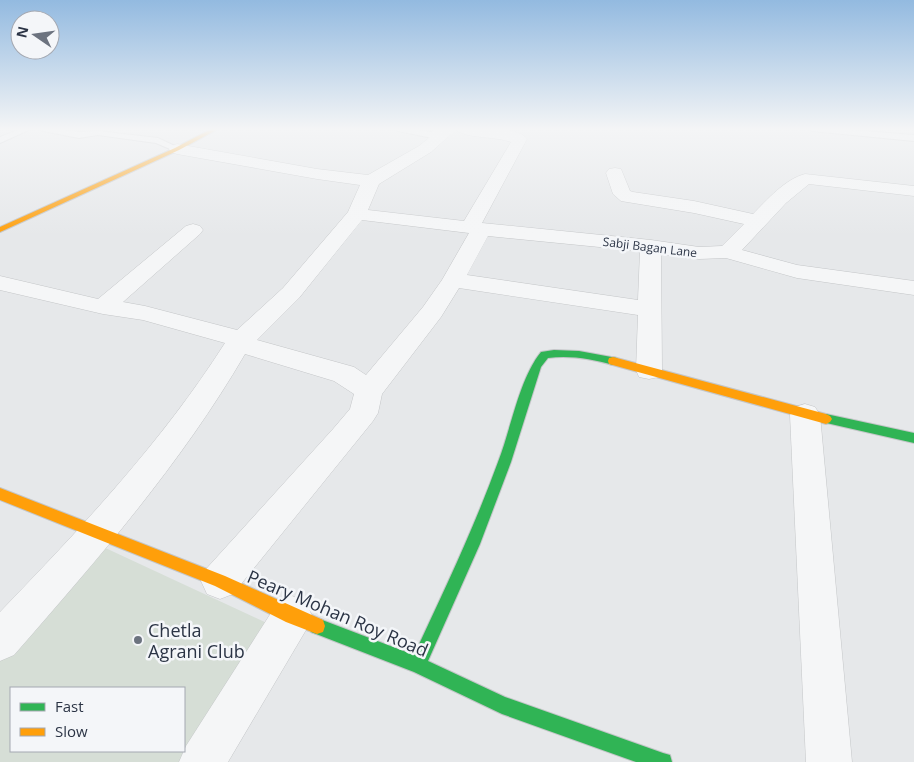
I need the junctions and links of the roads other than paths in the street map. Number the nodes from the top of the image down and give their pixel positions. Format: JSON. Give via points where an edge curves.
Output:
{"nodes":[{"id":1,"x":143,"y":165,"type":"edge"},
{"id":2,"x":264,"y":165,"type":"edge"},
{"id":3,"x":398,"y":165,"type":"edge"},
{"id":4,"x":508,"y":165,"type":"edge"},
{"id":5,"x":615,"y":173,"type":"dead end"},
{"id":6,"x":371,"y":180,"type":"junction"},
{"id":7,"x":914,"y":191,"type":"edge"},
{"id":8,"x":357,"y":214,"type":"junction"},
{"id":9,"x":757,"y":220,"type":"junction"},
{"id":10,"x":476,"y":228,"type":"junction"},
{"id":11,"x":0,"y":230,"type":"edge"},
{"id":12,"x":192,"y":230,"type":"dead end"},
{"id":13,"x":651,"y":246,"type":"junction"},
{"id":14,"x":728,"y":252,"type":"junction"},
{"id":15,"x":453,"y":280,"type":"junction"},
{"id":16,"x":0,"y":283,"type":"edge"},
{"id":17,"x":914,"y":288,"type":"edge"},
{"id":18,"x":102,"y":307,"type":"junction"},
{"id":19,"x":650,"y":309,"type":"junction"},
{"id":20,"x":241,"y":342,"type":"junction"},
{"id":21,"x":648,"y":370,"type":"junction"},
{"id":22,"x":369,"y":391,"type":"junction"},
{"id":23,"x":805,"y":415,"type":"junction"},
{"id":24,"x":914,"y":438,"type":"edge"},
{"id":25,"x":0,"y":494,"type":"edge"},
{"id":26,"x":99,"y":534,"type":"junction"},
{"id":27,"x":220,"y":581,"type":"junction"},
{"id":28,"x":292,"y":616,"type":"junction"},
{"id":29,"x":0,"y":641,"type":"edge"},
{"id":30,"x":418,"y":665,"type":"junction"},
{"id":31,"x":202,"y":762,"type":"edge"},
{"id":32,"x":663,"y":762,"type":"edge"},
{"id":33,"x":829,"y":762,"type":"edge"}],
"edges":[{"from":1,"to":11,"type":"street"},
{"from":2,"to":6,"type":"street"},
{"from":3,"to":6,"type":"street"},
{"from":4,"to":10,"type":"street"},
{"from":5,"to":9,"type":"street","via":[[622,194],[628,197]]},
{"from":6,"to":8,"type":"street"},
{"from":7,"to":9,"type":"street","via":[[805,179]]},
{"from":8,"to":10,"type":"street","name":"Sabji Bagan Lane"},
{"from":8,"to":20,"type":"street","via":[[291,293]]},
{"from":9,"to":14,"type":"street"},
{"from":10,"to":13,"type":"street","name":"Sabji Bagan Lane"},
{"from":10,"to":15,"type":"street"},
{"from":12,"to":18,"type":"street"},
{"from":13,"to":14,"type":"street","name":"Sabji Bagan Lane","via":[[699,254]]},
{"from":13,"to":19,"type":"street"},
{"from":14,"to":17,"type":"street","via":[[789,271]]},
{"from":15,"to":19,"type":"street"},
{"from":15,"to":22,"type":"street","via":[[432,312]]},
{"from":16,"to":18,"type":"street"},
{"from":18,"to":20,"type":"street","via":[[145,313]]},
{"from":19,"to":21,"type":"street"},
{"from":20,"to":22,"type":"street","via":[[344,374]]},
{"from":20,"to":26,"type":"street","via":[[208,393]]},
{"from":21,"to":23,"type":"street"},
{"from":21,"to":30,"type":"street","via":[[590,355],[545,354],[536,366],[505,462],[473,544]]},
{"from":22,"to":27,"type":"street","via":[[363,413]]},
{"from":23,"to":24,"type":"street"},
{"from":23,"to":33,"type":"street"},
{"from":25,"to":26,"type":"street","name":"Peary Mohan Roy Road"},
{"from":26,"to":27,"type":"street","name":"Peary Mohan Roy Road"},
{"from":26,"to":29,"type":"street"},
{"from":27,"to":28,"type":"street","name":"Peary Mohan Roy Road"},
{"from":28,"to":30,"type":"street","name":"Peary Mohan Roy Road"},
{"from":28,"to":31,"type":"street"},
{"from":30,"to":32,"type":"street","name":"Peary Mohan Roy Road","via":[[502,705]]}]}
